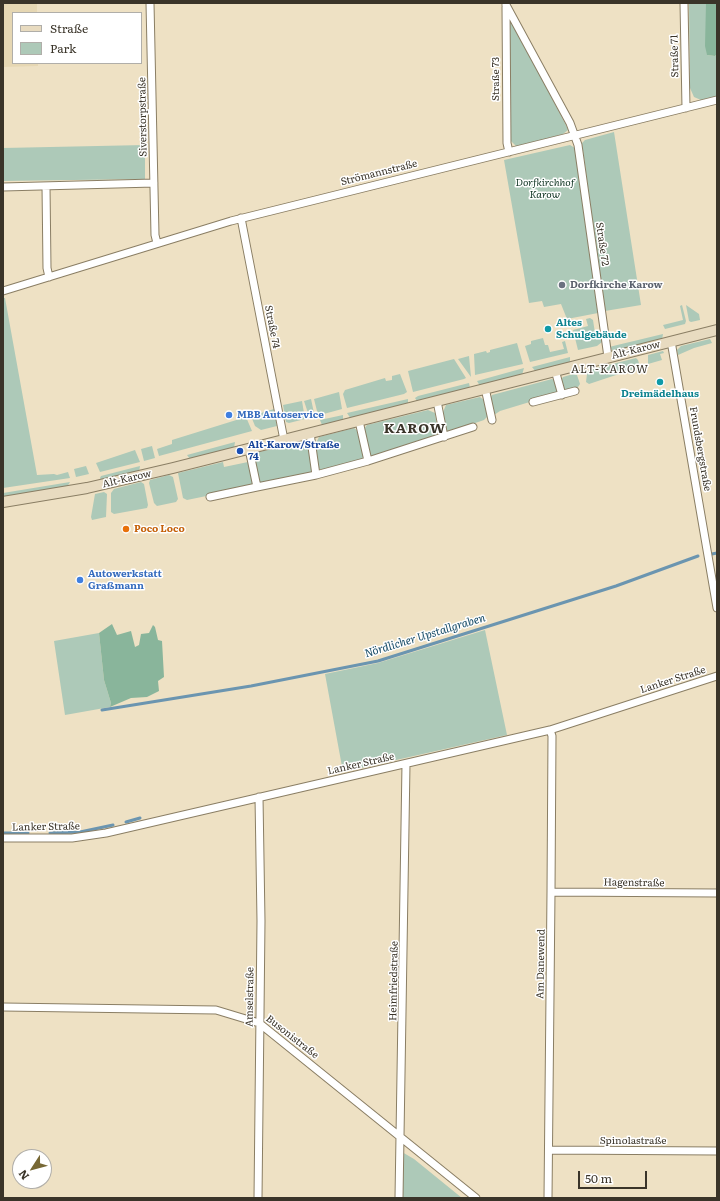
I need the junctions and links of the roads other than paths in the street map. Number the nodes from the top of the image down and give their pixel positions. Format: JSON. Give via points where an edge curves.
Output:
{"nodes":[{"id":1,"x":150,"y":3,"type":"edge"},
{"id":2,"x":684,"y":3,"type":"edge"},
{"id":3,"x":506,"y":4,"type":"edge"},
{"id":4,"x":717,"y":100,"type":"edge"},
{"id":5,"x":686,"y":108,"type":"junction"},
{"id":6,"x":575,"y":135,"type":"junction"},
{"id":7,"x":509,"y":152,"type":"junction"},
{"id":8,"x":154,"y":183,"type":"junction"},
{"id":9,"x":46,"y":186,"type":"junction"},
{"id":10,"x":3,"y":187,"type":"edge"},
{"id":11,"x":241,"y":218,"type":"junction"},
{"id":12,"x":157,"y":242,"type":"junction"},
{"id":13,"x":49,"y":277,"type":"junction"},
{"id":14,"x":3,"y":291,"type":"edge"},
{"id":15,"x":717,"y":330,"type":"edge"},
{"id":16,"x":671,"y":341,"type":"junction"},
{"id":17,"x":608,"y":357,"type":"junction"},
{"id":18,"x":555,"y":370,"type":"junction"},
{"id":19,"x":485,"y":388,"type":"junction"},
{"id":20,"x":575,"y":391,"type":"dead end"},
{"id":21,"x":562,"y":394,"type":"junction"},
{"id":22,"x":437,"y":401,"type":"junction"},
{"id":23,"x":533,"y":402,"type":"dead end"},
{"id":24,"x":492,"y":420,"type":"dead end"},
{"id":25,"x":359,"y":421,"type":"junction"},
{"id":26,"x":473,"y":426,"type":"dead end"},
{"id":27,"x":310,"y":433,"type":"junction"},
{"id":28,"x":444,"y":437,"type":"junction"},
{"id":29,"x":284,"y":440,"type":"junction"},
{"id":30,"x":249,"y":449,"type":"junction"},
{"id":31,"x":368,"y":461,"type":"junction"},
{"id":32,"x":316,"y":475,"type":"junction"},
{"id":33,"x":256,"y":487,"type":"junction"},
{"id":34,"x":210,"y":497,"type":"dead end"},
{"id":35,"x":3,"y":502,"type":"edge"},
{"id":36,"x":717,"y":608,"type":"edge"},
{"id":37,"x":717,"y":676,"type":"edge"},
{"id":38,"x":550,"y":730,"type":"junction"},
{"id":39,"x":406,"y":764,"type":"junction"},
{"id":40,"x":259,"y":797,"type":"junction"},
{"id":41,"x":3,"y":838,"type":"edge"},
{"id":42,"x":551,"y":892,"type":"junction"},
{"id":43,"x":717,"y":894,"type":"edge"},
{"id":44,"x":3,"y":1007,"type":"edge"},
{"id":45,"x":259,"y":1023,"type":"junction"},
{"id":46,"x":401,"y":1137,"type":"junction"},
{"id":47,"x":549,"y":1150,"type":"junction"},
{"id":48,"x":717,"y":1152,"type":"edge"},
{"id":49,"x":258,"y":1198,"type":"edge"},
{"id":50,"x":399,"y":1198,"type":"edge"},
{"id":51,"x":476,"y":1198,"type":"edge"},
{"id":52,"x":548,"y":1198,"type":"edge"}],
"edges":[{"from":1,"to":8,"type":"street","name":"Siverstorpstraße"},
{"from":2,"to":5,"type":"street","name":"Straße 71"},
{"from":3,"to":6,"type":"street","name":"Straße 73"},
{"from":3,"to":7,"type":"street","name":"Straße 73"},
{"from":4,"to":5,"type":"street","name":"Strömannstraße"},
{"from":5,"to":6,"type":"street","name":"Strömannstraße"},
{"from":6,"to":7,"type":"street","name":"Strömannstraße"},
{"from":6,"to":17,"type":"street","name":"Straße 72"},
{"from":7,"to":11,"type":"street","name":"Strömannstraße"},
{"from":8,"to":9,"type":"street"},
{"from":8,"to":12,"type":"street","name":"Siverstorpstraße"},
{"from":9,"to":10,"type":"street"},
{"from":9,"to":13,"type":"street"},
{"from":11,"to":12,"type":"street","name":"Strömannstraße"},
{"from":11,"to":29,"type":"street","name":"Straße 74"},
{"from":12,"to":13,"type":"street","name":"Strömannstraße"},
{"from":13,"to":14,"type":"street","name":"Strömannstraße"},
{"from":15,"to":16,"type":"main road","name":"Alt-Karow"},
{"from":16,"to":17,"type":"main road","name":"Alt-Karow"},
{"from":16,"to":36,"type":"street","name":"Frundsbergstraße"},
{"from":17,"to":18,"type":"main road","name":"Alt-Karow"},
{"from":18,"to":19,"type":"main road","name":"Alt-Karow"},
{"from":18,"to":21,"type":"street"},
{"from":19,"to":22,"type":"main road","name":"Alt-Karow"},
{"from":19,"to":24,"type":"street"},
{"from":20,"to":21,"type":"street"},
{"from":21,"to":23,"type":"street"},
{"from":22,"to":25,"type":"main road","name":"Alt-Karow"},
{"from":22,"to":28,"type":"street"},
{"from":25,"to":27,"type":"main road","name":"Alt-Karow"},
{"from":25,"to":31,"type":"street"},
{"from":26,"to":28,"type":"street"},
{"from":27,"to":29,"type":"main road","name":"Alt-Karow"},
{"from":27,"to":32,"type":"street"},
{"from":28,"to":31,"type":"street"},
{"from":29,"to":30,"type":"main road","name":"Alt-Karow"},
{"from":30,"to":33,"type":"street"},
{"from":30,"to":35,"type":"main road","name":"Alt-Karow","via":[[87,488]]},
{"from":31,"to":32,"type":"street"},
{"from":32,"to":33,"type":"street"},
{"from":33,"to":34,"type":"street"},
{"from":37,"to":38,"type":"street","name":"Lanker Straße"},
{"from":38,"to":39,"type":"street","name":"Lanker Straße"},
{"from":38,"to":42,"type":"street","name":"Am Danewend"},
{"from":39,"to":40,"type":"street","name":"Lanker Straße"},
{"from":39,"to":46,"type":"street","name":"Heimfriedstraße"},
{"from":40,"to":41,"type":"street","name":"Lanker Straße","via":[[89,836]]},
{"from":40,"to":45,"type":"street","name":"Amselstraße"},
{"from":42,"to":43,"type":"street","name":"Hagenstraße"},
{"from":42,"to":47,"type":"street","name":"Am Danewend"},
{"from":44,"to":45,"type":"street","name":"Busonistraße","via":[[216,1010]]},
{"from":45,"to":46,"type":"street","name":"Busonistraße"},
{"from":45,"to":49,"type":"street","name":"Amselstraße"},
{"from":46,"to":50,"type":"street","name":"Heimfriedstraße"},
{"from":46,"to":51,"type":"street","name":"Busonistraße"},
{"from":47,"to":48,"type":"street","name":"Spinolastraße"},
{"from":47,"to":52,"type":"street","name":"Am Danewend"}]}
